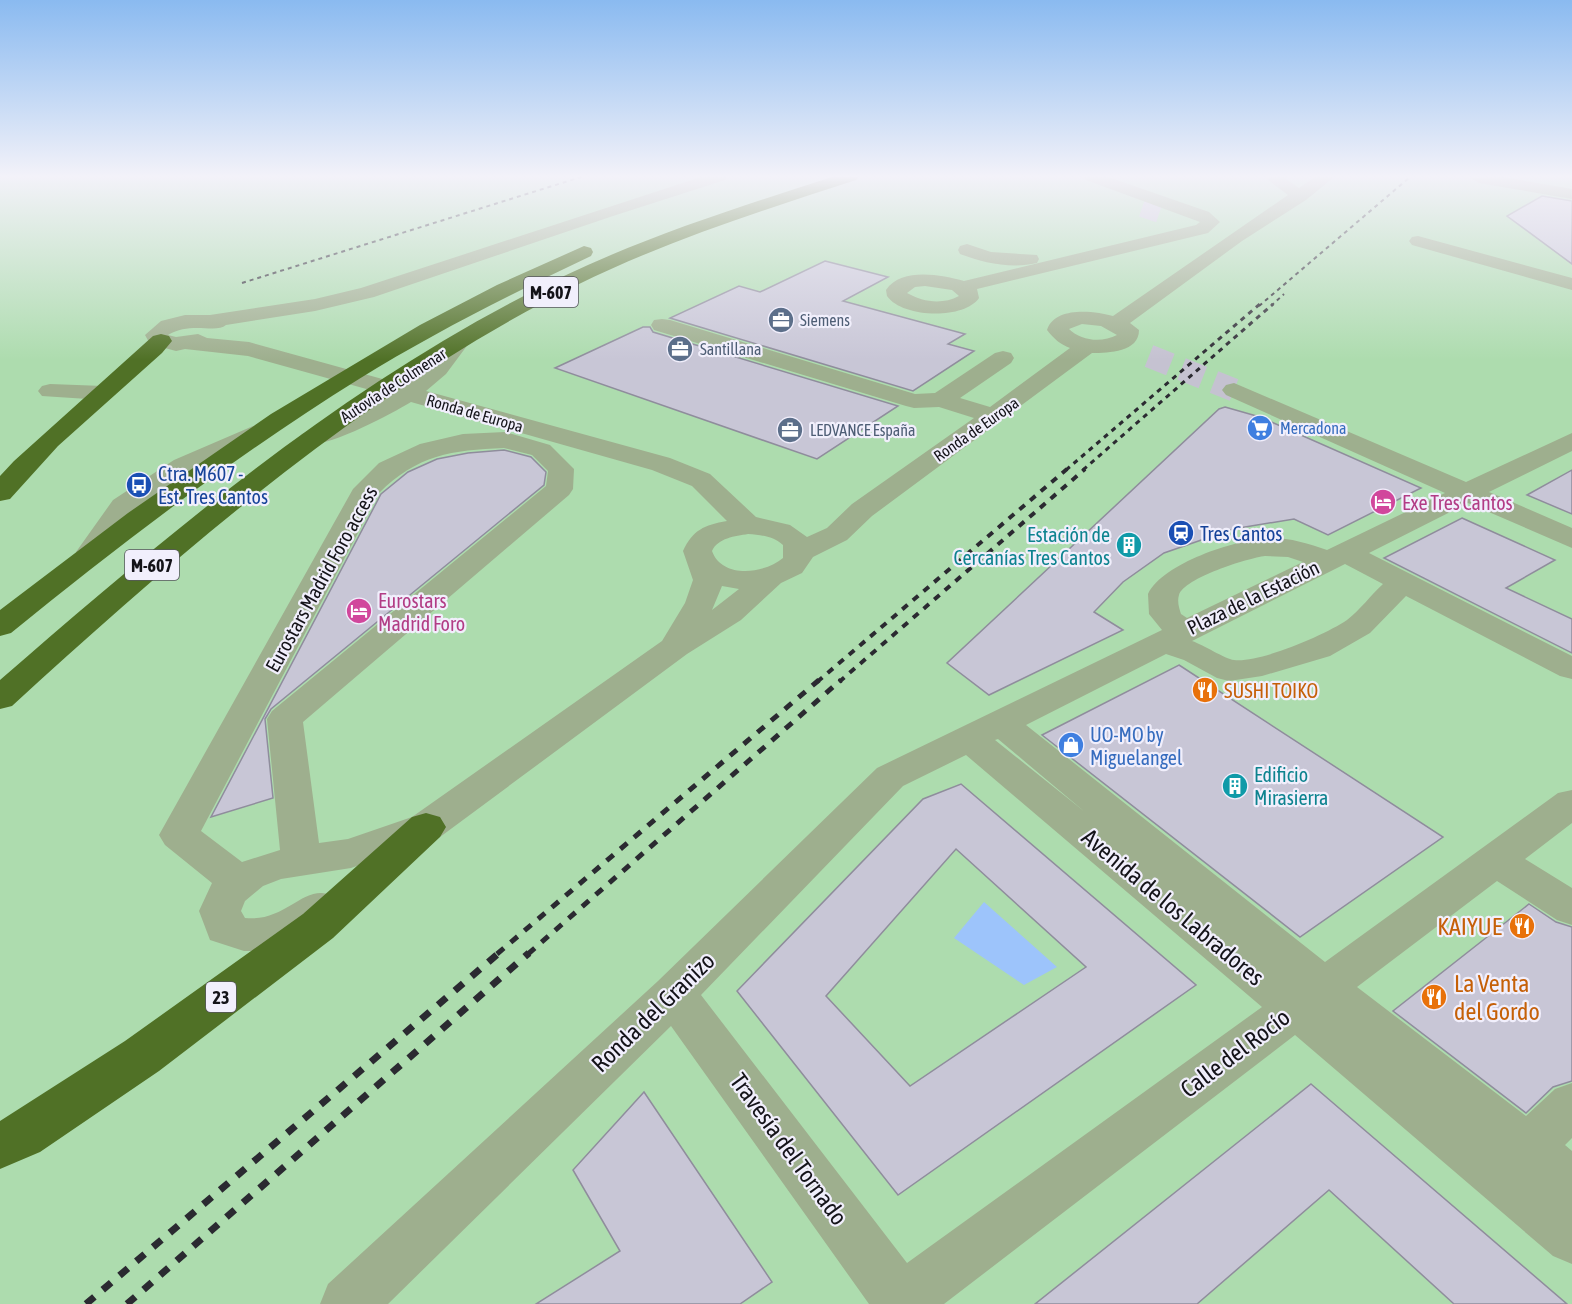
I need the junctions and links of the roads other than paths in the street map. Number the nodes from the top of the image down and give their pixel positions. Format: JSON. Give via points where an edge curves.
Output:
{"nodes":[{"id":1,"x":520,"y":238,"type":"edge"},
{"id":2,"x":672,"y":238,"type":"edge"},
{"id":3,"x":1164,"y":238,"type":"tunnel mouth"},
{"id":4,"x":1223,"y":238,"type":"edge"},
{"id":5,"x":1235,"y":238,"type":"edge"},
{"id":6,"x":1232,"y":240,"type":"junction"},
{"id":7,"x":1418,"y":241,"type":"dead end"},
{"id":8,"x":599,"y":245,"type":"dead end"},
{"id":9,"x":967,"y":250,"type":"dead end"},
{"id":10,"x":1084,"y":257,"type":"junction"},
{"id":11,"x":1572,"y":284,"type":"edge"},
{"id":12,"x":962,"y":287,"type":"dead end"},
{"id":13,"x":216,"y":324,"type":"junction"},
{"id":14,"x":662,"y":325,"type":"dead end"},
{"id":15,"x":1127,"y":338,"type":"junction"},
{"id":16,"x":161,"y":341,"type":"junction"},
{"id":17,"x":458,"y":342,"type":"joint"},
{"id":18,"x":186,"y":344,"type":"junction"},
{"id":19,"x":1088,"y":345,"type":"junction"},
{"id":20,"x":249,"y":349,"type":"junction"},
{"id":21,"x":1003,"y":358,"type":"dead end"},
{"id":22,"x":1234,"y":390,"type":"tunnel mouth"},
{"id":23,"x":50,"y":391,"type":"dead end"},
{"id":24,"x":103,"y":393,"type":"junction"},
{"id":25,"x":941,"y":400,"type":"junction"},
{"id":26,"x":993,"y":416,"type":"junction"},
{"id":27,"x":311,"y":439,"type":"joint"},
{"id":28,"x":1572,"y":441,"type":"edge"},
{"id":29,"x":701,"y":480,"type":"junction"},
{"id":30,"x":1465,"y":492,"type":"junction"},
{"id":31,"x":0,"y":493,"type":"edge"},
{"id":32,"x":862,"y":510,"type":"junction"},
{"id":33,"x":748,"y":525,"type":"junction"},
{"id":34,"x":780,"y":531,"type":"junction"},
{"id":35,"x":1572,"y":539,"type":"edge"},
{"id":36,"x":800,"y":552,"type":"junction"},
{"id":37,"x":703,"y":553,"type":"junction"},
{"id":38,"x":1336,"y":556,"type":"junction"},
{"id":39,"x":770,"y":578,"type":"junction"},
{"id":40,"x":1402,"y":582,"type":"junction"},
{"id":41,"x":0,"y":626,"type":"edge"},
{"id":42,"x":1173,"y":636,"type":"junction"},
{"id":43,"x":675,"y":647,"type":"junction"},
{"id":44,"x":1572,"y":669,"type":"edge"},
{"id":45,"x":0,"y":698,"type":"edge"},
{"id":46,"x":985,"y":730,"type":"junction"},
{"id":47,"x":1572,"y":803,"type":"edge"},
{"id":48,"x":426,"y":827,"type":"junction"},
{"id":49,"x":1496,"y":860,"type":"junction"},
{"id":50,"x":301,"y":861,"type":"junction"},
{"id":51,"x":240,"y":882,"type":"junction"},
{"id":52,"x":363,"y":883,"type":"junction"},
{"id":53,"x":1572,"y":909,"type":"edge"},
{"id":54,"x":674,"y":994,"type":"junction"},
{"id":55,"x":1310,"y":998,"type":"junction"},
{"id":56,"x":1572,"y":1106,"type":"edge"},
{"id":57,"x":0,"y":1146,"type":"edge"},
{"id":58,"x":1528,"y":1147,"type":"junction"},
{"id":59,"x":1572,"y":1182,"type":"edge"},
{"id":60,"x":1572,"y":1237,"type":"edge"},
{"id":61,"x":901,"y":1303,"type":"edge"},
{"id":62,"x":348,"y":1304,"type":"edge"}],
"edges":[{"from":1,"to":13,"type":"street","via":[[367,292]]},
{"from":2,"to":17,"type":"highway","name":"Autovía de Colmenar","number":"M-607","via":[[570,282]]},
{"from":3,"to":10,"type":"street"},
{"from":4,"to":6,"type":"street"},
{"from":5,"to":6,"type":"street"},
{"from":6,"to":15,"type":"street"},
{"from":7,"to":11,"type":"street"},
{"from":8,"to":41,"type":"highway","name":"Autovía de Colmenar","number":"M-607","via":[[365,363],[258,432],[91,552]]},
{"from":9,"to":10,"type":"street","via":[[989,258],[1016,260]]},
{"from":10,"to":12,"type":"street"},
{"from":13,"to":16,"type":"street","via":[[190,321],[167,327],[156,335]]},
{"from":13,"to":18,"type":"street","via":[[220,330],[208,338]]},
{"from":13,"to":20,"type":"street","name":"Ronda de Europa"},
{"from":14,"to":25,"type":"street","via":[[914,401]]},
{"from":15,"to":19,"type":"street","via":[[1108,345]]},
{"from":15,"to":19,"type":"street","via":[[1082,318],[1059,326],[1060,334],[1067,339]]},
{"from":16,"to":18,"type":"street","name":"Ronda de Europa"},
{"from":16,"to":24,"type":"highway","via":[[144,361]]},
{"from":17,"to":27,"type":"street","via":[[436,371],[418,386],[364,418]]},
{"from":18,"to":20,"type":"street","name":"Ronda de Europa"},
{"from":19,"to":26,"type":"street","name":"Ronda de Europa"},
{"from":20,"to":29,"type":"street","name":"Ronda de Europa","via":[[661,464]]},
{"from":21,"to":25,"type":"street"},
{"from":22,"to":30,"type":"street"},
{"from":23,"to":24,"type":"street"},
{"from":24,"to":31,"type":"highway","via":[[20,468]]},
{"from":25,"to":26,"type":"street"},
{"from":26,"to":32,"type":"street","name":"Ronda de Europa"},
{"from":27,"to":45,"type":"highway","number":"M-607","via":[[202,522]]},
{"from":28,"to":30,"type":"street","name":"Plaza de la Estación"},
{"from":29,"to":33,"type":"street","name":"Ronda de Europa"},
{"from":29,"to":37,"type":"street","via":[[710,523]]},
{"from":30,"to":35,"type":"street"},
{"from":30,"to":38,"type":"street","name":"Plaza de la Estación"},
{"from":32,"to":34,"type":"street","name":"Ronda de Europa"},
{"from":32,"to":36,"type":"street","name":"Ronda de Europa","via":[[837,534]]},
{"from":33,"to":34,"type":"street"},
{"from":33,"to":37,"type":"street","via":[[722,529]]},
{"from":34,"to":36,"type":"street","via":[[790,537]]},
{"from":36,"to":39,"type":"street","via":[[791,567]]},
{"from":37,"to":39,"type":"street","via":[[725,578]]},
{"from":37,"to":43,"type":"street","via":[[708,580],[701,603]]},
{"from":38,"to":40,"type":"street"},
{"from":38,"to":42,"type":"street","name":"Plaza de la Estación"},
{"from":38,"to":42,"type":"street","via":[[1273,547],[1241,551],[1212,561],[1166,588],[1163,608]]},
{"from":39,"to":43,"type":"street","via":[[730,613]]},
{"from":40,"to":42,"type":"street","name":"Plaza de la Estación","via":[[1359,626],[1318,649],[1262,666],[1229,671]]},
{"from":40,"to":44,"type":"street"},
{"from":42,"to":46,"type":"street","name":"Plaza de la Estación"},
{"from":43,"to":48,"type":"street"},
{"from":46,"to":54,"type":"street","name":"Ronda del Granizo","via":[[890,777]]},
{"from":46,"to":55,"type":"street","name":"Avenida de los Labradores"},
{"from":47,"to":49,"type":"street","name":"Calle del Rocío"},
{"from":48,"to":50,"type":"street","via":[[351,853]]},
{"from":48,"to":52,"type":"highway","number":"23"},
{"from":49,"to":53,"type":"street"},
{"from":49,"to":55,"type":"street","name":"Calle del Rocío"},
{"from":50,"to":51,"type":"street","via":[[277,865]]},
{"from":50,"to":51,"type":"street","name":"Eurostars Madrid Foro access","via":[[285,719],[559,489],[561,469],[541,450],[505,440],[429,449],[388,468],[367,489],[179,836]]},
{"from":51,"to":52,"type":"street","via":[[228,892],[220,910],[225,928],[248,935],[269,934],[299,923]]},
{"from":52,"to":57,"type":"highway","number":"23","via":[[318,926],[142,1056],[22,1136]]},
{"from":54,"to":61,"type":"street","name":"Travesía del Tornado"},
{"from":54,"to":62,"type":"street","name":"Ronda del Granizo"},
{"from":55,"to":58,"type":"street","name":"Avenida de los Labradores"},
{"from":55,"to":60,"type":"street","name":"Avenida de los Labradores"},
{"from":55,"to":61,"type":"street","name":"Calle del Rocío"},
{"from":56,"to":58,"type":"street"},
{"from":58,"to":59,"type":"street","name":"Avenida de los Labradores"}]}
